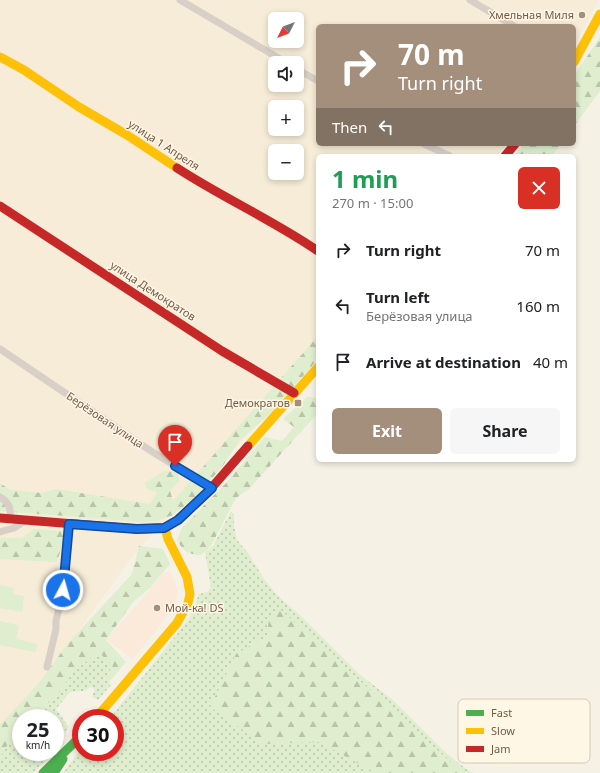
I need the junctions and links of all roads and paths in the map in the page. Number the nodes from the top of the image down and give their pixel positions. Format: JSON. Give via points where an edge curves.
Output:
{"nodes":[{"id":1,"x":180,"y":0,"type":"edge"},
{"id":2,"x":470,"y":0,"type":"edge"},
{"id":3,"x":600,"y":14,"type":"edge"},
{"id":4,"x":511,"y":24,"type":"edge"},
{"id":5,"x":275,"y":56,"type":"edge"},
{"id":6,"x":0,"y":57,"type":"edge"},
{"id":7,"x":576,"y":57,"type":"edge"},
{"id":8,"x":304,"y":73,"type":"edge"},
{"id":9,"x":316,"y":80,"type":"edge"},
{"id":10,"x":428,"y":146,"type":"edge"},
{"id":11,"x":513,"y":146,"type":"edge"},
{"id":12,"x":446,"y":154,"type":"edge"},
{"id":13,"x":507,"y":154,"type":"edge"},
{"id":14,"x":0,"y":206,"type":"edge"},
{"id":15,"x":316,"y":250,"type":"edge"},
{"id":16,"x":0,"y":349,"type":"edge"},
{"id":17,"x":316,"y":369,"type":"edge"},
{"id":18,"x":294,"y":393,"type":"junction"},
{"id":19,"x":212,"y":488,"type":"junction"},
{"id":20,"x":0,"y":497,"type":"edge"},
{"id":21,"x":0,"y":518,"type":"edge"},
{"id":22,"x":10,"y":518,"type":"junction"},
{"id":23,"x":26,"y":520,"type":"junction"},
{"id":24,"x":69,"y":524,"type":"junction"},
{"id":25,"x":164,"y":528,"type":"junction"},
{"id":26,"x":0,"y":532,"type":"edge"},
{"id":27,"x":46,"y":667,"type":"dead end"},
{"id":28,"x":104,"y":709,"type":"edge"},
{"id":29,"x":72,"y":745,"type":"edge"},
{"id":30,"x":72,"y":746,"type":"edge"},
{"id":31,"x":43,"y":773,"type":"edge"},
{"id":32,"x":54,"y":773,"type":"edge"}],
"edges":[{"from":1,"to":5,"type":"street"},
{"from":2,"to":4,"type":"street"},
{"from":3,"to":7,"type":"street"},
{"from":6,"to":15,"type":"street","name":"улица 1 Апреля","via":[[205,186]]},
{"from":8,"to":9,"type":"street"},
{"from":10,"to":12,"type":"street"},
{"from":11,"to":13,"type":"street"},
{"from":14,"to":18,"type":"street","name":"улица Демократов","via":[[222,351]]},
{"from":16,"to":19,"type":"street","name":"Берёзовая улица","via":[[151,451]]},
{"from":17,"to":18,"type":"street"},
{"from":18,"to":19,"type":"street"},
{"from":19,"to":25,"type":"street","via":[[178,520]]},
{"from":20,"to":22,"type":"street","via":[[11,508]]},
{"from":21,"to":22,"type":"street"},
{"from":22,"to":23,"type":"street"},
{"from":23,"to":24,"type":"street"},
{"from":23,"to":26,"type":"street","via":[[14,528]]},
{"from":24,"to":25,"type":"street","via":[[137,529]]},
{"from":24,"to":27,"type":"street","via":[[63,590]]},
{"from":25,"to":28,"type":"street","via":[[166,537],[186,574],[190,590],[189,603],[178,623]]},
{"from":29,"to":31,"type":"street"},
{"from":30,"to":32,"type":"street"}]}
